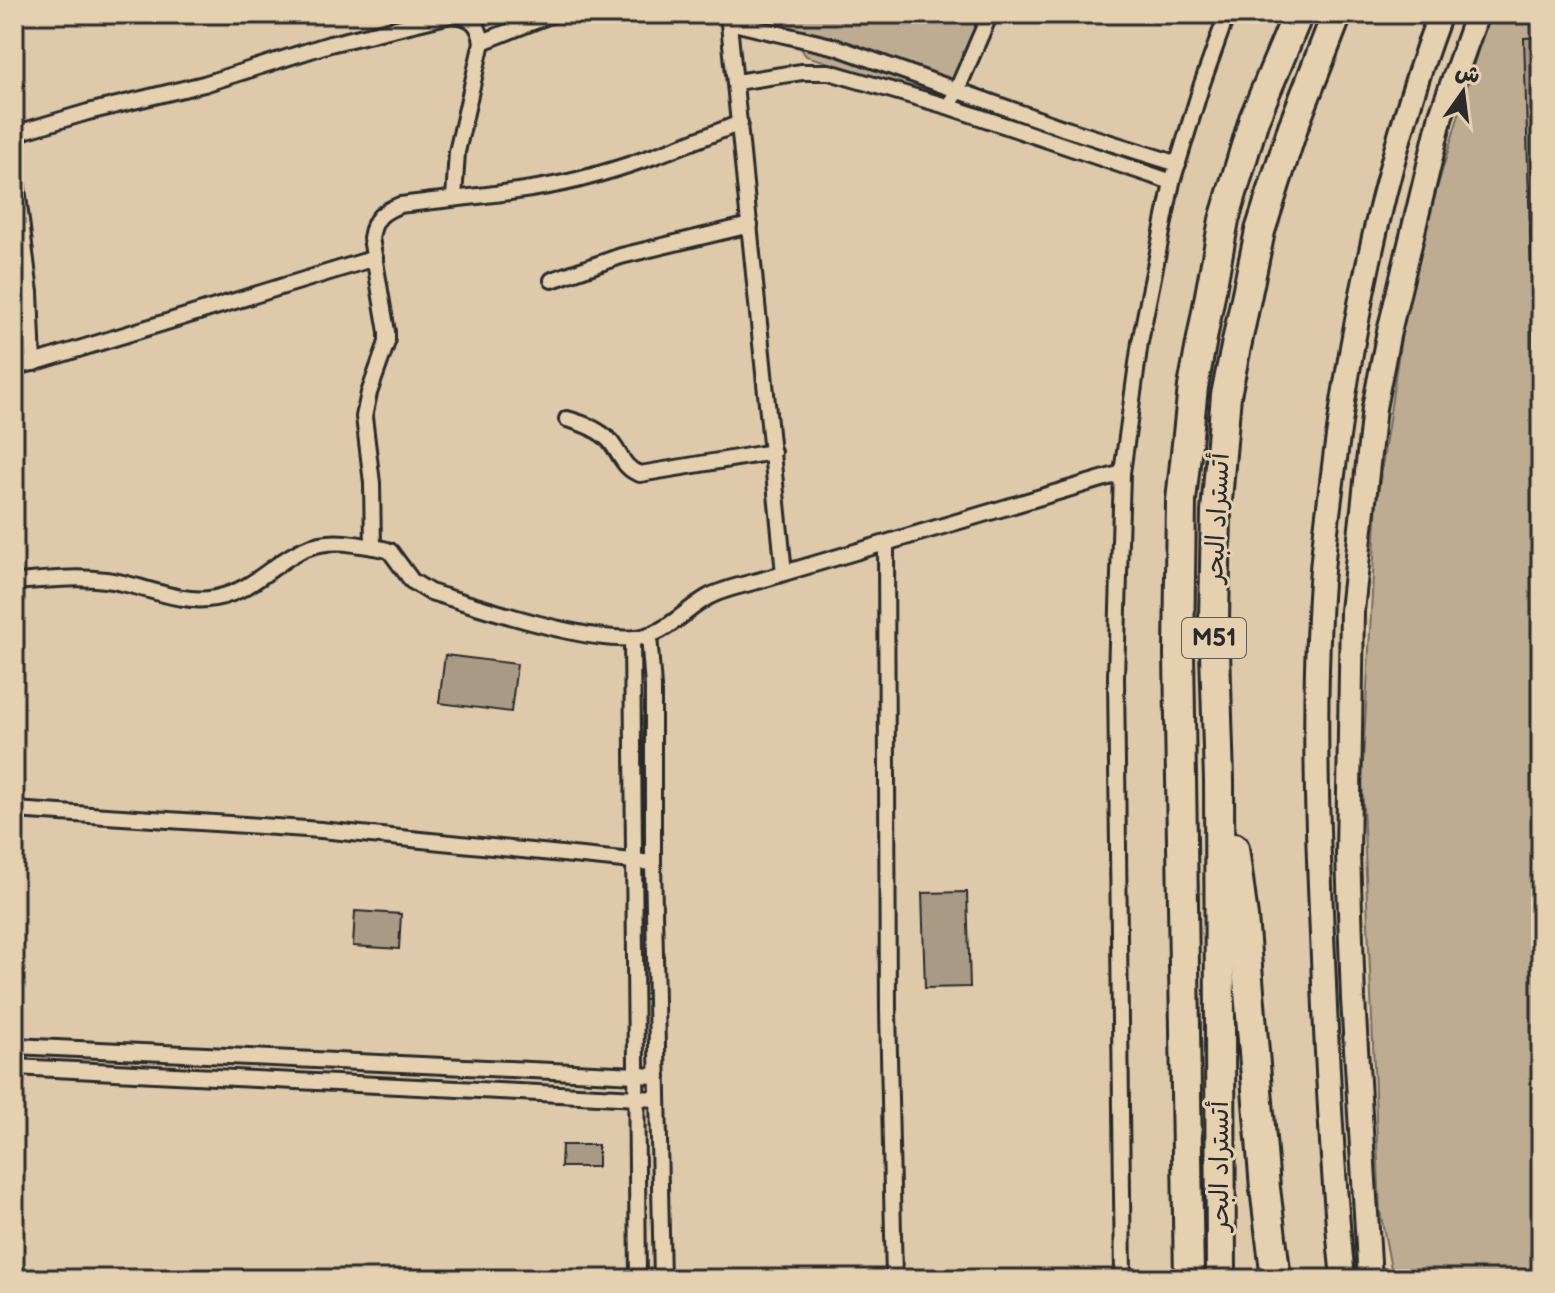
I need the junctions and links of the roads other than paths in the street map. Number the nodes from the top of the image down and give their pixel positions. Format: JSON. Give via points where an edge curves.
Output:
{"nodes":[{"id":1,"x":553,"y":14,"type":"edge"},
{"id":2,"x":990,"y":14,"type":"edge"},
{"id":3,"x":1227,"y":14,"type":"edge"},
{"id":4,"x":1298,"y":14,"type":"edge"},
{"id":5,"x":1337,"y":14,"type":"edge"},
{"id":6,"x":1440,"y":14,"type":"edge"},
{"id":7,"x":1477,"y":14,"type":"edge"},
{"id":8,"x":728,"y":18,"type":"edge"},
{"id":9,"x":482,"y":42,"type":"junction"},
{"id":10,"x":736,"y":82,"type":"junction"},
{"id":11,"x":957,"y":90,"type":"junction"},
{"id":12,"x":950,"y":107,"type":"junction"},
{"id":13,"x":740,"y":123,"type":"junction"},
{"id":14,"x":14,"y":138,"type":"edge"},
{"id":15,"x":14,"y":164,"type":"edge"},
{"id":16,"x":1178,"y":164,"type":"junction"},
{"id":17,"x":1172,"y":182,"type":"junction"},
{"id":18,"x":454,"y":198,"type":"junction"},
{"id":19,"x":750,"y":225,"type":"junction"},
{"id":20,"x":375,"y":258,"type":"junction"},
{"id":21,"x":552,"y":280,"type":"dead end"},
{"id":22,"x":30,"y":293,"type":"junction"},
{"id":23,"x":14,"y":296,"type":"edge"},
{"id":24,"x":33,"y":363,"type":"junction"},
{"id":25,"x":14,"y":367,"type":"edge"},
{"id":26,"x":567,"y":419,"type":"dead end"},
{"id":27,"x":773,"y":452,"type":"junction"},
{"id":28,"x":1122,"y":473,"type":"junction"},
{"id":29,"x":886,"y":545,"type":"junction"},
{"id":30,"x":373,"y":547,"type":"junction"},
{"id":31,"x":784,"y":573,"type":"junction"},
{"id":32,"x":14,"y":582,"type":"edge"},
{"id":33,"x":649,"y":635,"type":"junction"},
{"id":34,"x":632,"y":639,"type":"junction"},
{"id":35,"x":1219,"y":780,"type":"junction"},
{"id":36,"x":14,"y":810,"type":"edge"},
{"id":37,"x":633,"y":861,"type":"junction"},
{"id":38,"x":653,"y":863,"type":"junction"},
{"id":39,"x":14,"y":1046,"type":"edge"},
{"id":40,"x":14,"y":1067,"type":"edge"},
{"id":41,"x":637,"y":1076,"type":"junction"},
{"id":42,"x":658,"y":1076,"type":"junction"},
{"id":43,"x":638,"y":1099,"type":"junction"},
{"id":44,"x":658,"y":1099,"type":"junction"},
{"id":45,"x":638,"y":1279,"type":"edge"},
{"id":46,"x":662,"y":1279,"type":"edge"},
{"id":47,"x":894,"y":1279,"type":"edge"},
{"id":48,"x":1123,"y":1279,"type":"edge"},
{"id":49,"x":1189,"y":1279,"type":"edge"},
{"id":50,"x":1221,"y":1279,"type":"edge"},
{"id":51,"x":1276,"y":1279,"type":"edge"},
{"id":52,"x":1343,"y":1279,"type":"edge"},
{"id":53,"x":1370,"y":1279,"type":"edge"}],
"edges":[{"from":1,"to":9,"type":"street"},
{"from":2,"to":11,"type":"street"},
{"from":3,"to":16,"type":"street"},
{"from":4,"to":49,"type":"highway","name":"أتستراد البحر","number":"M51","via":[[1254,119],[1224,220],[1193,387],[1181,501]]},
{"from":5,"to":35,"type":"highway","name":"أتستراد البحر","number":"M51","via":[[1260,231],[1226,395],[1215,543]]},
{"from":6,"to":52,"type":"street","via":[[1408,104],[1354,326],[1319,614],[1316,808]]},
{"from":7,"to":53,"type":"street","via":[[1441,115],[1388,336],[1374,408],[1352,611],[1349,902]]},
{"from":8,"to":10,"type":"street"},
{"from":8,"to":11,"type":"street","via":[[836,47]]},
{"from":9,"to":14,"type":"street","via":[[474,21],[451,15],[88,112]]},
{"from":9,"to":18,"type":"street","via":[[457,152]]},
{"from":10,"to":12,"type":"street","via":[[829,72]]},
{"from":10,"to":13,"type":"street"},
{"from":11,"to":12,"type":"street"},
{"from":11,"to":16,"type":"street"},
{"from":12,"to":17,"type":"street"},
{"from":13,"to":18,"type":"street","via":[[576,180]]},
{"from":13,"to":19,"type":"street"},
{"from":15,"to":22,"type":"street"},
{"from":16,"to":17,"type":"street"},
{"from":17,"to":28,"type":"street","via":[[1140,342]]},
{"from":18,"to":20,"type":"street","via":[[382,212],[373,224]]},
{"from":19,"to":21,"type":"street","via":[[621,256]]},
{"from":19,"to":27,"type":"street"},
{"from":20,"to":24,"type":"street"},
{"from":20,"to":30,"type":"street","via":[[387,332],[364,417]]},
{"from":22,"to":23,"type":"street"},
{"from":22,"to":24,"type":"street"},
{"from":24,"to":25,"type":"street"},
{"from":26,"to":27,"type":"street","via":[[599,431],[630,470],[640,474]]},
{"from":27,"to":31,"type":"street"},
{"from":28,"to":29,"type":"street"},
{"from":28,"to":48,"type":"street","via":[[1116,677]]},
{"from":29,"to":31,"type":"street"},
{"from":29,"to":47,"type":"street"},
{"from":30,"to":32,"type":"street","via":[[325,541],[309,546],[216,598],[184,598],[73,577]]},
{"from":30,"to":34,"type":"street","via":[[390,551],[412,581],[430,592],[559,628]]},
{"from":31,"to":33,"type":"street","via":[[708,597]]},
{"from":33,"to":34,"type":"street"},
{"from":33,"to":38,"type":"street"},
{"from":34,"to":37,"type":"street"},
{"from":35,"to":50,"type":"highway","name":"أتستراد البحر","number":"M51"},
{"from":35,"to":51,"type":"highway","via":[[1243,917]]},
{"from":36,"to":37,"type":"street","via":[[321,830]]},
{"from":37,"to":38,"type":"street"},
{"from":37,"to":41,"type":"street"},
{"from":38,"to":42,"type":"street"},
{"from":39,"to":41,"type":"street"},
{"from":40,"to":43,"type":"street"},
{"from":41,"to":42,"type":"street"},
{"from":41,"to":43,"type":"street"},
{"from":42,"to":44,"type":"street"},
{"from":43,"to":44,"type":"street"},
{"from":43,"to":45,"type":"street"},
{"from":44,"to":46,"type":"street"}]}
